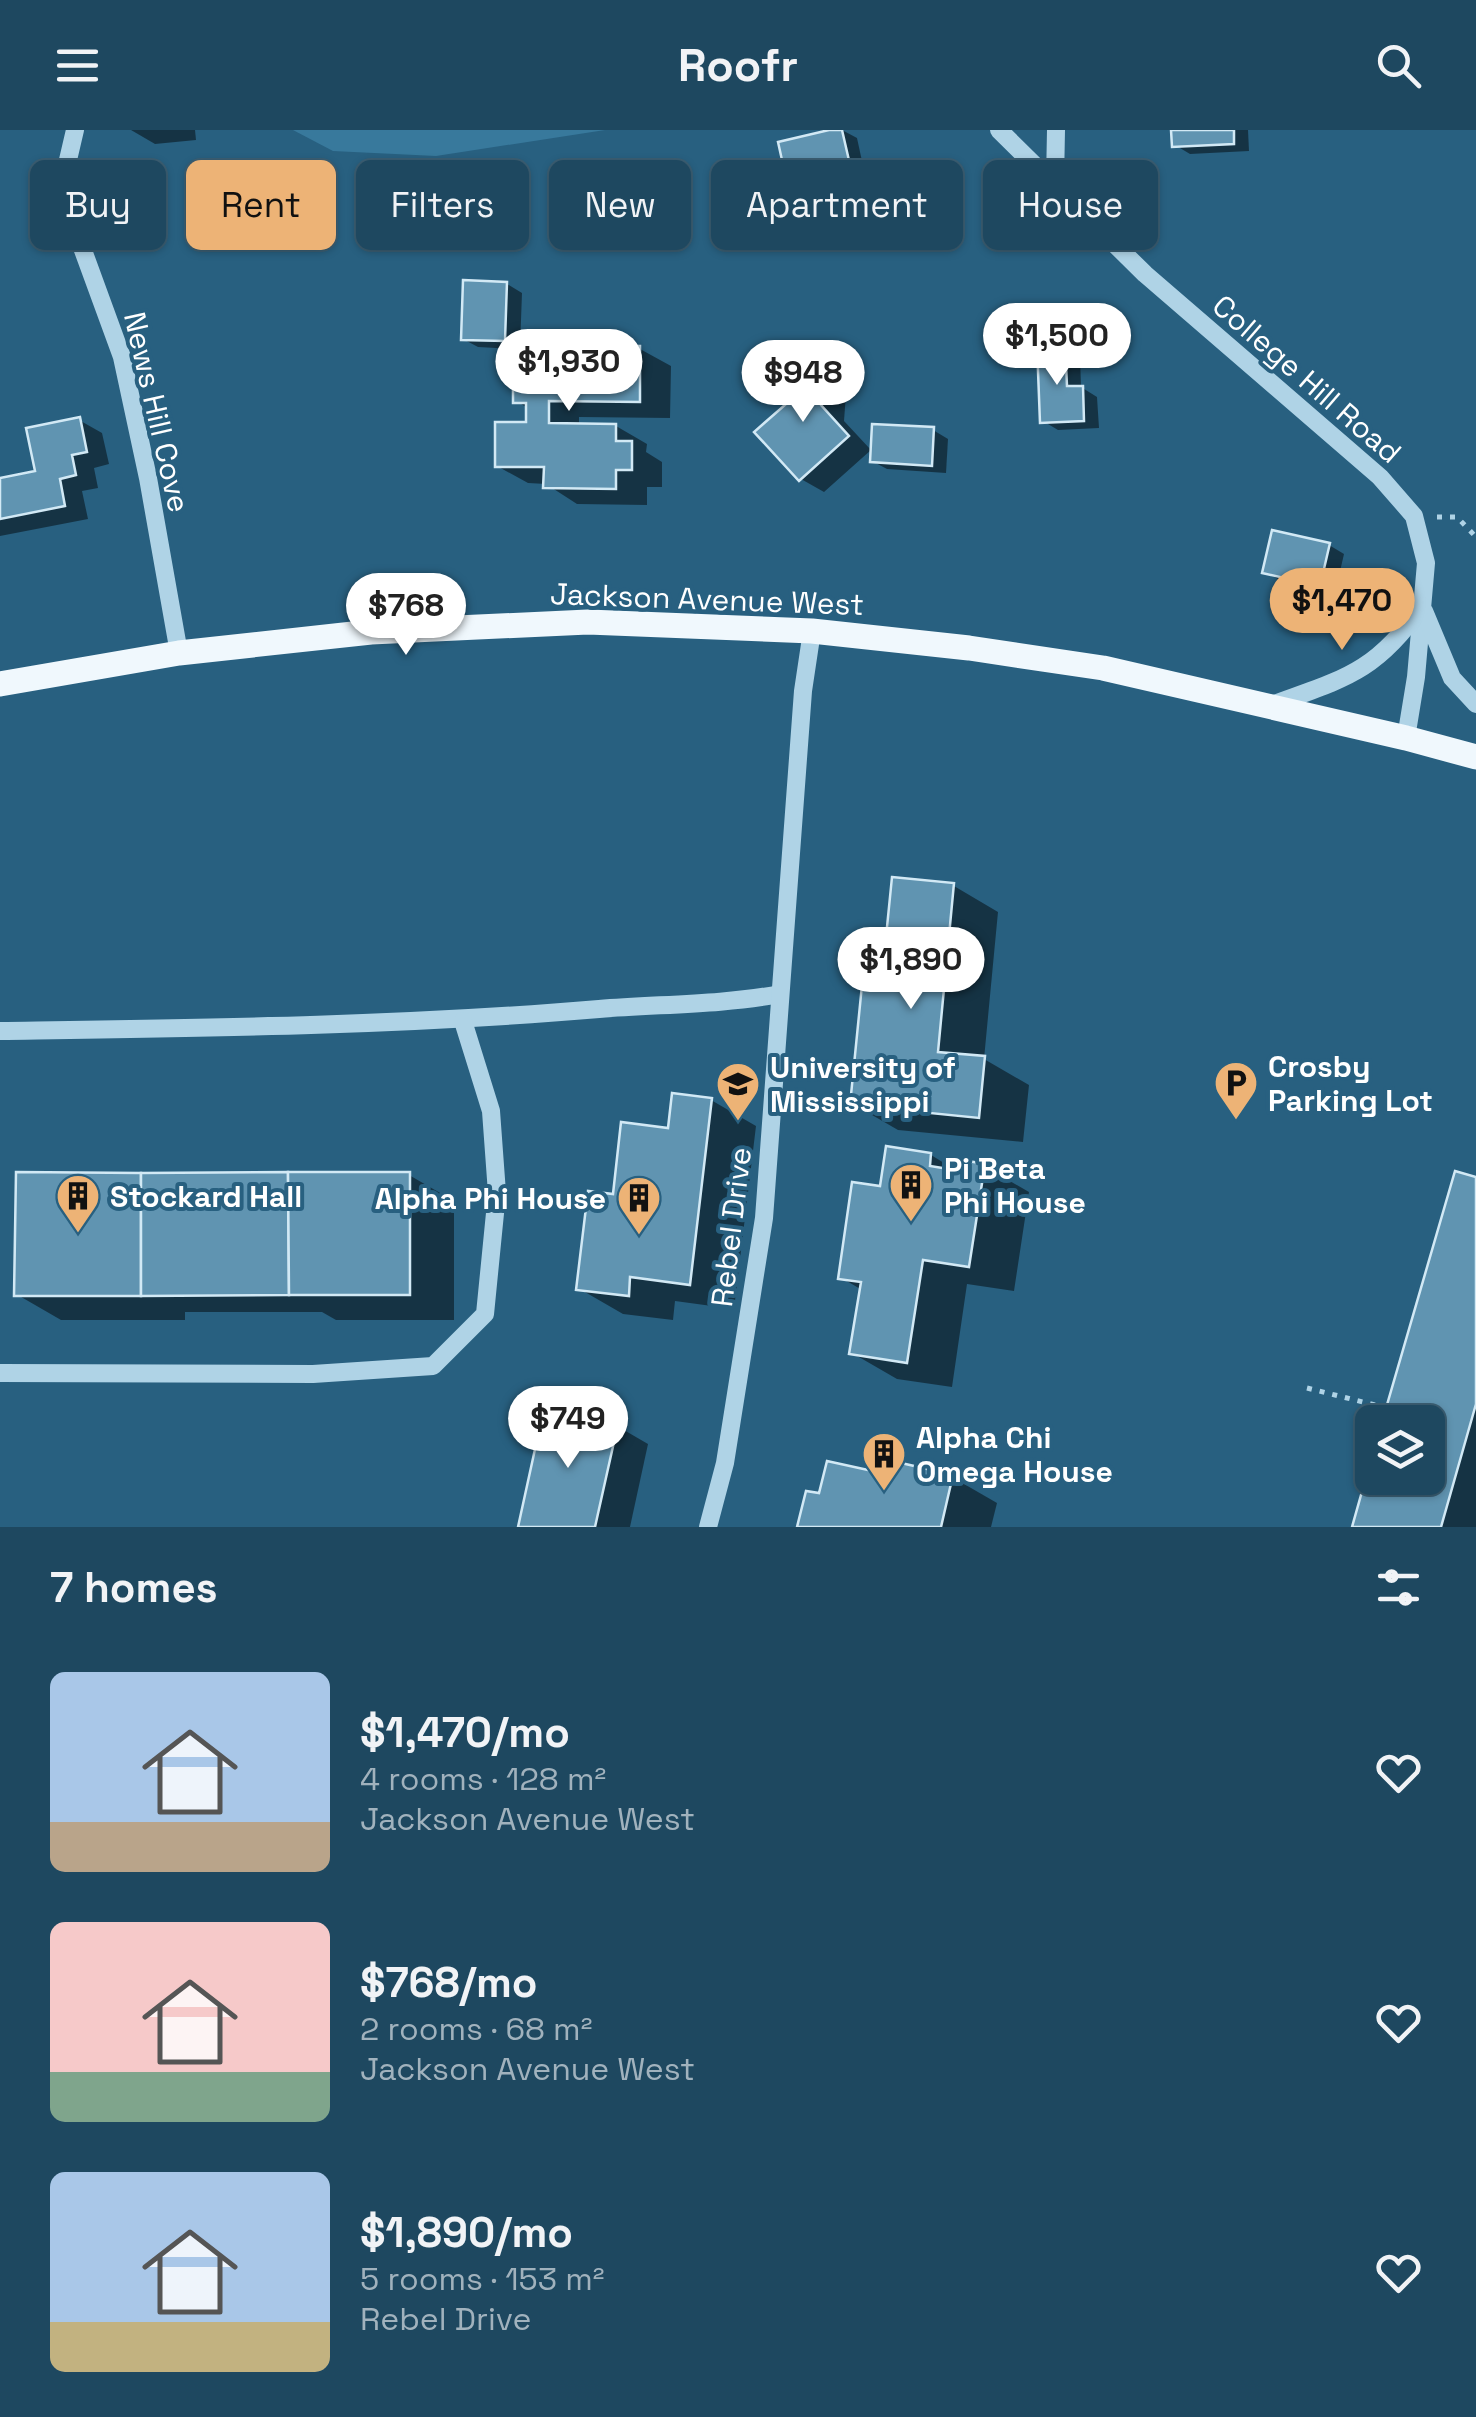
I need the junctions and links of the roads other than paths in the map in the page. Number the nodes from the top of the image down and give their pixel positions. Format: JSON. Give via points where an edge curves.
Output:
{"nodes":[{"id":1,"x":75,"y":130,"type":"edge"},
{"id":2,"x":999,"y":130,"type":"edge"},
{"id":3,"x":1056,"y":130,"type":"edge"},
{"id":4,"x":1031,"y":160,"type":"edge"},
{"id":5,"x":1055,"y":160,"type":"edge"},
{"id":6,"x":1122,"y":250,"type":"edge"},
{"id":7,"x":1422,"y":606,"type":"junction"},
{"id":8,"x":812,"y":631,"type":"junction"},
{"id":9,"x":179,"y":653,"type":"junction"},
{"id":10,"x":0,"y":684,"type":"edge"},
{"id":11,"x":1476,"y":704,"type":"edge"},
{"id":12,"x":1269,"y":706,"type":"junction"},
{"id":13,"x":1406,"y":738,"type":"junction"},
{"id":14,"x":1476,"y":758,"type":"edge"},
{"id":15,"x":780,"y":994,"type":"junction"},
{"id":16,"x":463,"y":1020,"type":"junction"},
{"id":17,"x":0,"y":1031,"type":"edge"},
{"id":18,"x":0,"y":1373,"type":"edge"},
{"id":19,"x":708,"y":1527,"type":"edge"}],
"edges":[{"from":1,"to":9,"type":"street","name":"News Hill Cove","via":[[61,190],[122,357]]},
{"from":2,"to":4,"type":"street","name":"College Hill Road"},
{"from":3,"to":5,"type":"street"},
{"from":6,"to":7,"type":"street","name":"College Hill Road","via":[[1380,477],[1414,516],[1426,563]]},
{"from":7,"to":11,"type":"street","via":[[1452,678]]},
{"from":7,"to":12,"type":"street","via":[[1372,664]]},
{"from":7,"to":13,"type":"street","name":"College Hill Road"},
{"from":8,"to":9,"type":"main road","name":"Jackson Avenue West","via":[[588,622],[371,632]]},
{"from":8,"to":12,"type":"main road","name":"Jackson Avenue West","via":[[1103,668]]},
{"from":8,"to":15,"type":"street","name":"Rebel Drive"},
{"from":9,"to":10,"type":"main road","name":"Jackson Avenue West"},
{"from":12,"to":13,"type":"main road","name":"Jackson Avenue West"},
{"from":13,"to":14,"type":"main road","name":"Jackson Avenue West"},
{"from":15,"to":16,"type":"street"},
{"from":15,"to":19,"type":"street","name":"Rebel Drive","via":[[764,1218],[726,1463]]},
{"from":16,"to":17,"type":"street"},
{"from":16,"to":18,"type":"street","via":[[491,1111],[497,1193],[485,1314],[433,1366],[313,1374]]}]}
